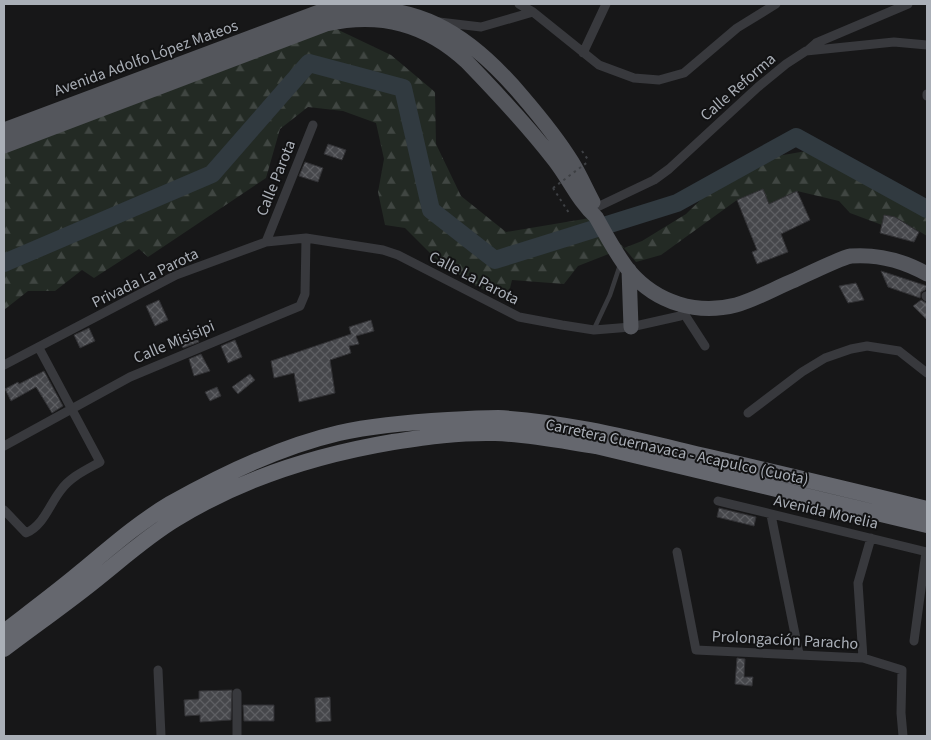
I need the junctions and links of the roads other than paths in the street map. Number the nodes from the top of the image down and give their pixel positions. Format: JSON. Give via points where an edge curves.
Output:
{"nodes":[{"id":1,"x":519,"y":4,"type":"edge"},
{"id":2,"x":606,"y":4,"type":"edge"},
{"id":3,"x":776,"y":4,"type":"edge"},
{"id":4,"x":908,"y":4,"type":"edge"},
{"id":5,"x":533,"y":12,"type":"junction"},
{"id":6,"x":439,"y":22,"type":"junction"},
{"id":7,"x":927,"y":45,"type":"edge"},
{"id":8,"x":806,"y":51,"type":"junction"},
{"id":9,"x":583,"y":53,"type":"junction"},
{"id":10,"x":313,"y":125,"type":"dead end"},
{"id":11,"x":4,"y":130,"type":"edge"},
{"id":12,"x":4,"y":146,"type":"edge"},
{"id":13,"x":595,"y":215,"type":"junction"},
{"id":14,"x":306,"y":238,"type":"junction"},
{"id":15,"x":266,"y":242,"type":"junction"},
{"id":16,"x":622,"y":260,"type":"junction"},
{"id":17,"x":927,"y":274,"type":"edge"},
{"id":18,"x":686,"y":310,"type":"junction"},
{"id":19,"x":631,"y":327,"type":"junction"},
{"id":20,"x":594,"y":330,"type":"junction"},
{"id":21,"x":705,"y":346,"type":"dead end"},
{"id":22,"x":39,"y":348,"type":"junction"},
{"id":23,"x":4,"y":365,"type":"edge"},
{"id":24,"x":927,"y":373,"type":"edge"},
{"id":25,"x":72,"y":410,"type":"junction"},
{"id":26,"x":748,"y":413,"type":"dead end"},
{"id":27,"x":4,"y":446,"type":"edge"},
{"id":28,"x":718,"y":501,"type":"dead end"},
{"id":29,"x":927,"y":509,"type":"edge"},
{"id":30,"x":4,"y":510,"type":"edge"},
{"id":31,"x":771,"y":515,"type":"junction"},
{"id":32,"x":927,"y":525,"type":"edge"},
{"id":33,"x":871,"y":538,"type":"junction"},
{"id":34,"x":677,"y":552,"type":"dead end"},
{"id":35,"x":927,"y":552,"type":"edge"},
{"id":36,"x":4,"y":632,"type":"edge"},
{"id":37,"x":914,"y":641,"type":"dead end"},
{"id":38,"x":4,"y":649,"type":"edge"},
{"id":39,"x":799,"y":654,"type":"junction"},
{"id":40,"x":863,"y":658,"type":"junction"},
{"id":41,"x":158,"y":670,"type":"dead end"},
{"id":42,"x":237,"y":693,"type":"dead end"},
{"id":43,"x":161,"y":736,"type":"edge"},
{"id":44,"x":237,"y":736,"type":"edge"},
{"id":45,"x":903,"y":736,"type":"edge"}],
"edges":[{"from":1,"to":5,"type":"street"},
{"from":2,"to":9,"type":"street"},
{"from":3,"to":9,"type":"street","via":[[737,28],[684,73],[659,80],[634,78],[600,65]]},
{"from":4,"to":8,"type":"street","via":[[816,43]]},
{"from":5,"to":6,"type":"street","via":[[481,27]]},
{"from":5,"to":9,"type":"street"},
{"from":6,"to":11,"type":"main road","name":"Avenida Adolfo López Mateos","via":[[413,11],[385,5],[327,9]]},
{"from":6,"to":13,"type":"main road","name":"Avenida Adolfo López Mateos","via":[[478,49],[530,105],[573,163]]},
{"from":7,"to":8,"type":"street","name":"Calle Reforma","via":[[894,42]]},
{"from":8,"to":13,"type":"street","name":"Calle Reforma","via":[[758,87],[669,169]]},
{"from":10,"to":15,"type":"street","name":"Calle Parota"},
{"from":12,"to":13,"type":"main road","name":"Avenida Adolfo López Mateos","via":[[326,24],[352,19],[379,19],[419,29],[456,52],[530,129]]},
{"from":13,"to":16,"type":"main road"},
{"from":14,"to":15,"type":"street","name":"Privada La Parota"},
{"from":14,"to":20,"type":"street","name":"Calle La Parota","via":[[398,255],[519,317]]},
{"from":14,"to":25,"type":"street","name":"Calle Misisipi","via":[[305,294],[300,306],[130,377]]},
{"from":15,"to":22,"type":"street","name":"Privada La Parota","via":[[176,275]]},
{"from":16,"to":18,"type":"main road","via":[[650,290]]},
{"from":16,"to":19,"type":"main road"},
{"from":16,"to":20,"type":"lane"},
{"from":17,"to":18,"type":"main road","via":[[909,264],[883,257],[850,256],[736,305]]},
{"from":18,"to":19,"type":"street","name":"Calle La Parota","via":[[680,316]]},
{"from":18,"to":21,"type":"street"},
{"from":19,"to":20,"type":"street","name":"Calle La Parota"},
{"from":22,"to":23,"type":"street","name":"Privada La Parota"},
{"from":22,"to":25,"type":"street"},
{"from":24,"to":26,"type":"street","via":[[899,351],[867,346],[851,349],[825,358],[802,372]]},
{"from":25,"to":27,"type":"street","name":"Calle Misisipi"},
{"from":25,"to":30,"type":"street","via":[[100,462],[61,489],[34,530],[26,533]]},
{"from":28,"to":31,"type":"street","name":"Avenida Morelia"},
{"from":29,"to":36,"type":"highway","name":"Carretera Cuernavaca - Acapulco (Cuota)","via":[[680,450],[549,424],[497,418],[376,426],[296,445],[208,483],[132,529]]},
{"from":31,"to":33,"type":"street","name":"Avenida Morelia"},
{"from":31,"to":39,"type":"street"},
{"from":32,"to":38,"type":"highway","name":"Carretera Cuernavaca - Acapulco (Cuota)","via":[[596,446],[496,433],[413,439],[344,451],[300,463],[255,478],[212,500],[149,538]]},
{"from":33,"to":35,"type":"street","name":"Avenida Morelia"},
{"from":33,"to":40,"type":"street","via":[[858,583]]},
{"from":34,"to":39,"type":"street","name":"Prolongación Paracho","via":[[696,650]]},
{"from":35,"to":37,"type":"street"},
{"from":39,"to":40,"type":"street","name":"Prolongación Paracho"},
{"from":40,"to":45,"type":"street","name":"Prolongación Paracho","via":[[902,670]]},
{"from":41,"to":43,"type":"street"},
{"from":42,"to":44,"type":"street"}]}
